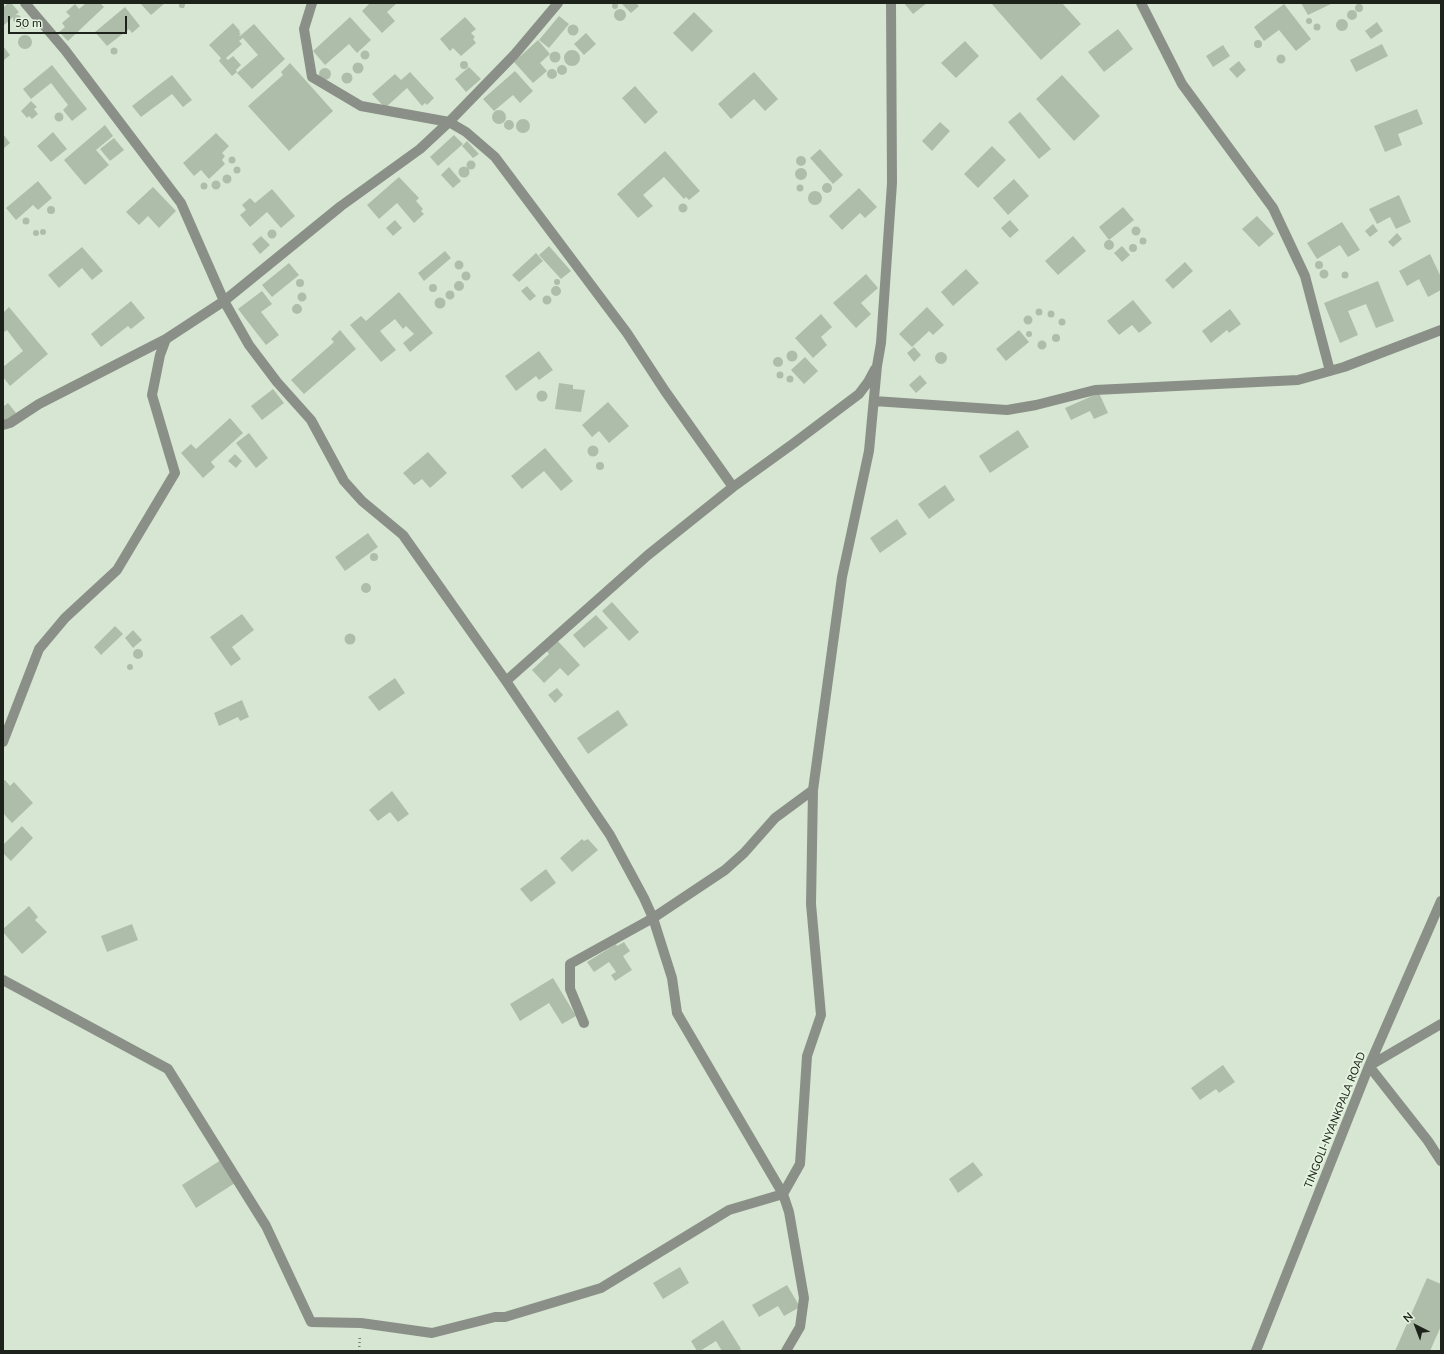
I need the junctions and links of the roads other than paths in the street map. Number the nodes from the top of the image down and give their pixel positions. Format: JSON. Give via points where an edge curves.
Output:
{"nodes":[{"id":1,"x":25,"y":3,"type":"edge"},
{"id":2,"x":312,"y":3,"type":"edge"},
{"id":3,"x":558,"y":3,"type":"edge"},
{"id":4,"x":891,"y":3,"type":"edge"},
{"id":5,"x":1141,"y":3,"type":"edge"},
{"id":6,"x":449,"y":122,"type":"junction"},
{"id":7,"x":224,"y":301,"type":"junction"},
{"id":8,"x":1441,"y":330,"type":"edge"},
{"id":9,"x":166,"y":339,"type":"junction"},
{"id":10,"x":877,"y":366,"type":"junction"},
{"id":11,"x":1330,"y":371,"type":"junction"},
{"id":12,"x":874,"y":401,"type":"junction"},
{"id":13,"x":3,"y":425,"type":"edge"},
{"id":14,"x":733,"y":487,"type":"junction"},
{"id":15,"x":506,"y":681,"type":"junction"},
{"id":16,"x":3,"y":742,"type":"edge"},
{"id":17,"x":813,"y":790,"type":"junction"},
{"id":18,"x":1441,"y":901,"type":"edge"},
{"id":19,"x":653,"y":918,"type":"junction"},
{"id":20,"x":3,"y":980,"type":"edge"},
{"id":21,"x":584,"y":1023,"type":"dead end"},
{"id":22,"x":1441,"y":1024,"type":"edge"},
{"id":23,"x":1369,"y":1066,"type":"junction"},
{"id":24,"x":1441,"y":1161,"type":"edge"},
{"id":25,"x":783,"y":1194,"type":"junction"},
{"id":26,"x":786,"y":1351,"type":"edge"},
{"id":27,"x":1256,"y":1351,"type":"edge"}],
"edges":[{"from":1,"to":7,"type":"street","via":[[65,50],[181,203]]},
{"from":2,"to":6,"type":"street","via":[[304,29],[312,77],[361,106]]},
{"from":3,"to":6,"type":"street","via":[[515,54]]},
{"from":4,"to":10,"type":"street","via":[[892,183],[881,343]]},
{"from":5,"to":11,"type":"street","via":[[1182,84],[1273,208],[1305,276]]},
{"from":6,"to":7,"type":"street","via":[[420,149],[341,206]]},
{"from":6,"to":14,"type":"street","via":[[466,132],[495,157],[627,333]]},
{"from":7,"to":9,"type":"street"},
{"from":7,"to":15,"type":"street","via":[[249,345],[311,420],[344,481],[362,501],[403,535]]},
{"from":8,"to":11,"type":"street"},
{"from":9,"to":13,"type":"street"},
{"from":9,"to":16,"type":"street","via":[[160,355],[152,396],[175,473],[117,570],[65,618],[40,649]]},
{"from":10,"to":12,"type":"street"},
{"from":10,"to":14,"type":"street","via":[[859,394]]},
{"from":11,"to":12,"type":"street","via":[[1298,380],[1095,390],[1007,410]]},
{"from":12,"to":17,"type":"street","via":[[869,451],[842,577]]},
{"from":14,"to":15,"type":"street","via":[[648,555]]},
{"from":15,"to":19,"type":"street","via":[[610,836]]},
{"from":17,"to":19,"type":"street","via":[[775,818],[725,870]]},
{"from":17,"to":25,"type":"street","via":[[811,904],[821,1015],[807,1056],[800,1164]]},
{"from":18,"to":23,"type":"street","name":"TINGOLI-NYANKPALA ROAD"},
{"from":19,"to":21,"type":"street","via":[[570,964],[570,989]]},
{"from":19,"to":25,"type":"street","via":[[672,978],[677,1012]]},
{"from":20,"to":25,"type":"street","via":[[168,1070],[266,1226],[311,1322],[361,1323],[432,1333],[504,1317],[602,1288],[729,1210]]},
{"from":22,"to":23,"type":"street"},
{"from":23,"to":24,"type":"street"},
{"from":23,"to":27,"type":"street","name":"TINGOLI-NYANKPALA ROAD"},
{"from":25,"to":26,"type":"street","via":[[789,1212],[804,1298],[800,1327]]}]}
